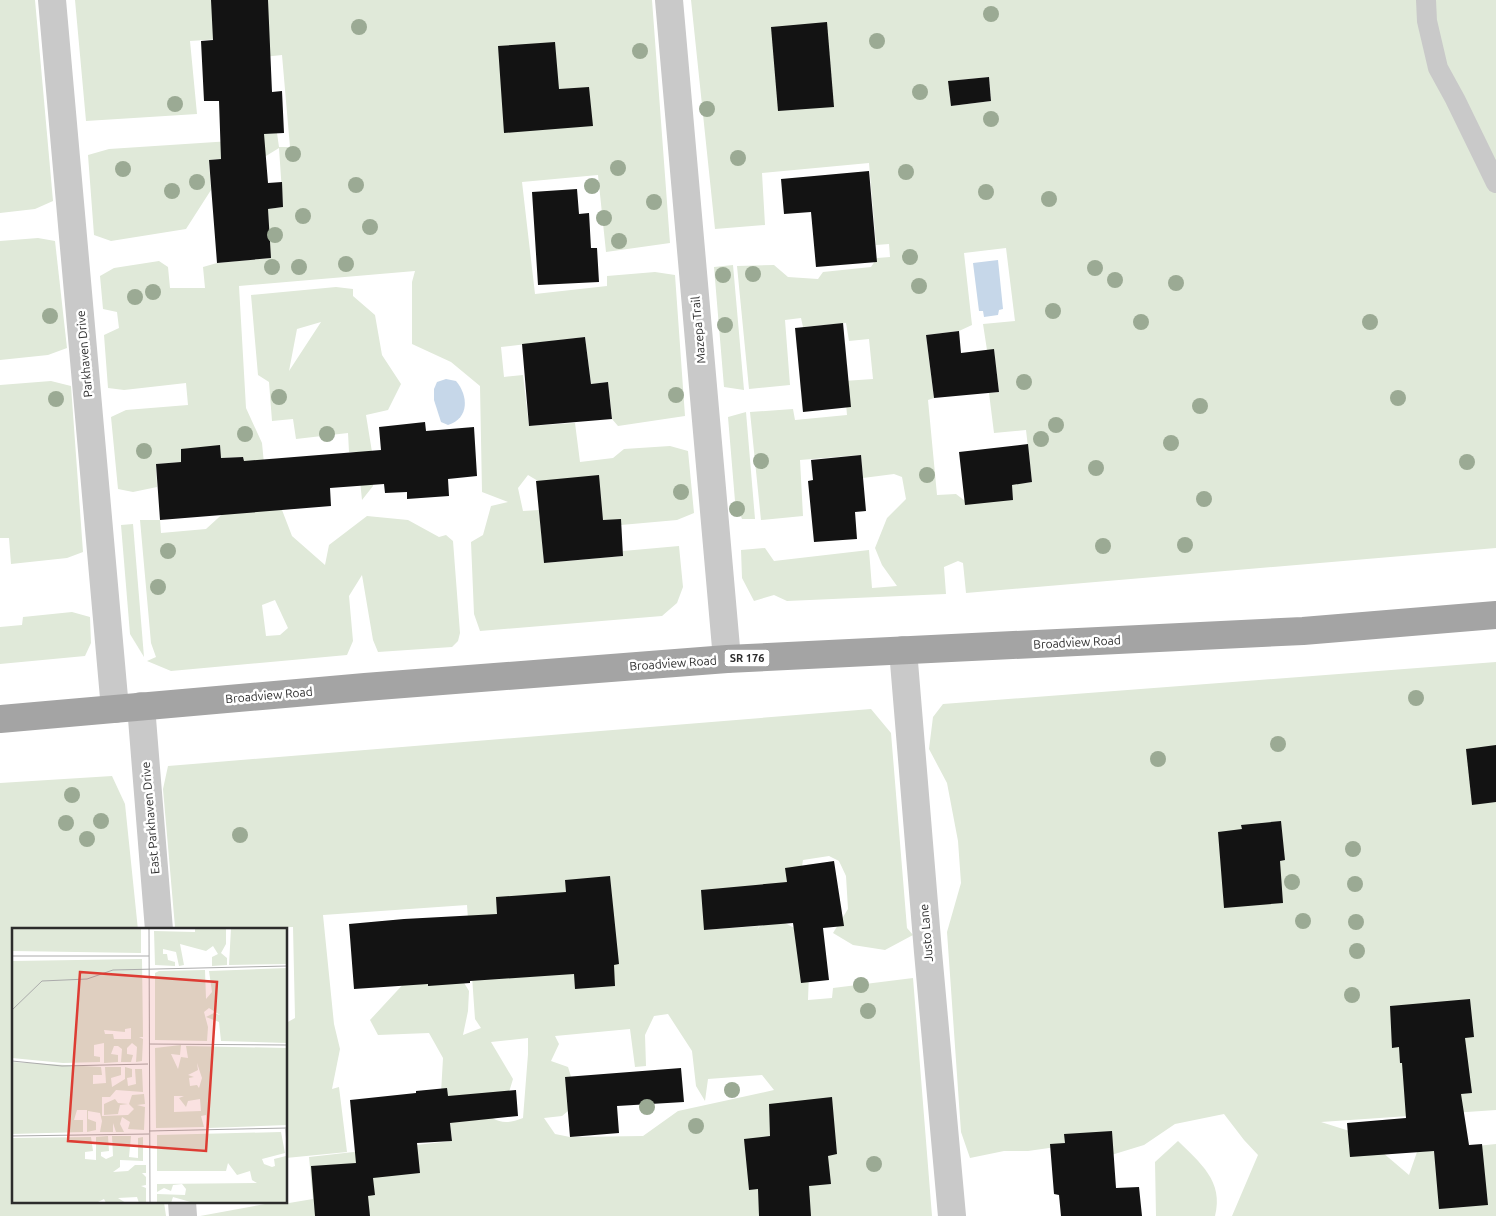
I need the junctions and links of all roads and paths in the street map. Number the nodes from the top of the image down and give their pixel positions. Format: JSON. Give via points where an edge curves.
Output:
{"nodes":[{"id":1,"x":52,"y":0,"type":"edge"},
{"id":2,"x":670,"y":0,"type":"edge"},
{"id":3,"x":1426,"y":0,"type":"edge"},
{"id":4,"x":1496,"y":183,"type":"edge"},
{"id":5,"x":1496,"y":615,"type":"edge"},
{"id":6,"x":903,"y":650,"type":"junction"},
{"id":7,"x":727,"y":659,"type":"junction"},
{"id":8,"x":128,"y":708,"type":"junction"},
{"id":9,"x":0,"y":718,"type":"edge"},
{"id":10,"x":159,"y":928,"type":"edge"},
{"id":11,"x":952,"y":1216,"type":"edge"}],
"edges":[{"from":1,"to":8,"type":"street","name":"Parkhaven Drive"},
{"from":2,"to":7,"type":"street","name":"Mazepa Trail"},
{"from":3,"to":4,"type":"lane","via":[[1438,68]]},
{"from":5,"to":6,"type":"main road","name":"Broadview Road","number":"SR 176","via":[[1303,631]]},
{"from":6,"to":7,"type":"main road","name":"Broadview Road","number":"SR 176"},
{"from":6,"to":11,"type":"street","name":"Justo Lane"},
{"from":7,"to":8,"type":"main road","name":"Broadview Road","number":"SR 176"},
{"from":8,"to":9,"type":"main road","name":"Broadview Road","number":"SR 176"},
{"from":8,"to":10,"type":"street","name":"East Parkhaven Drive"}]}
